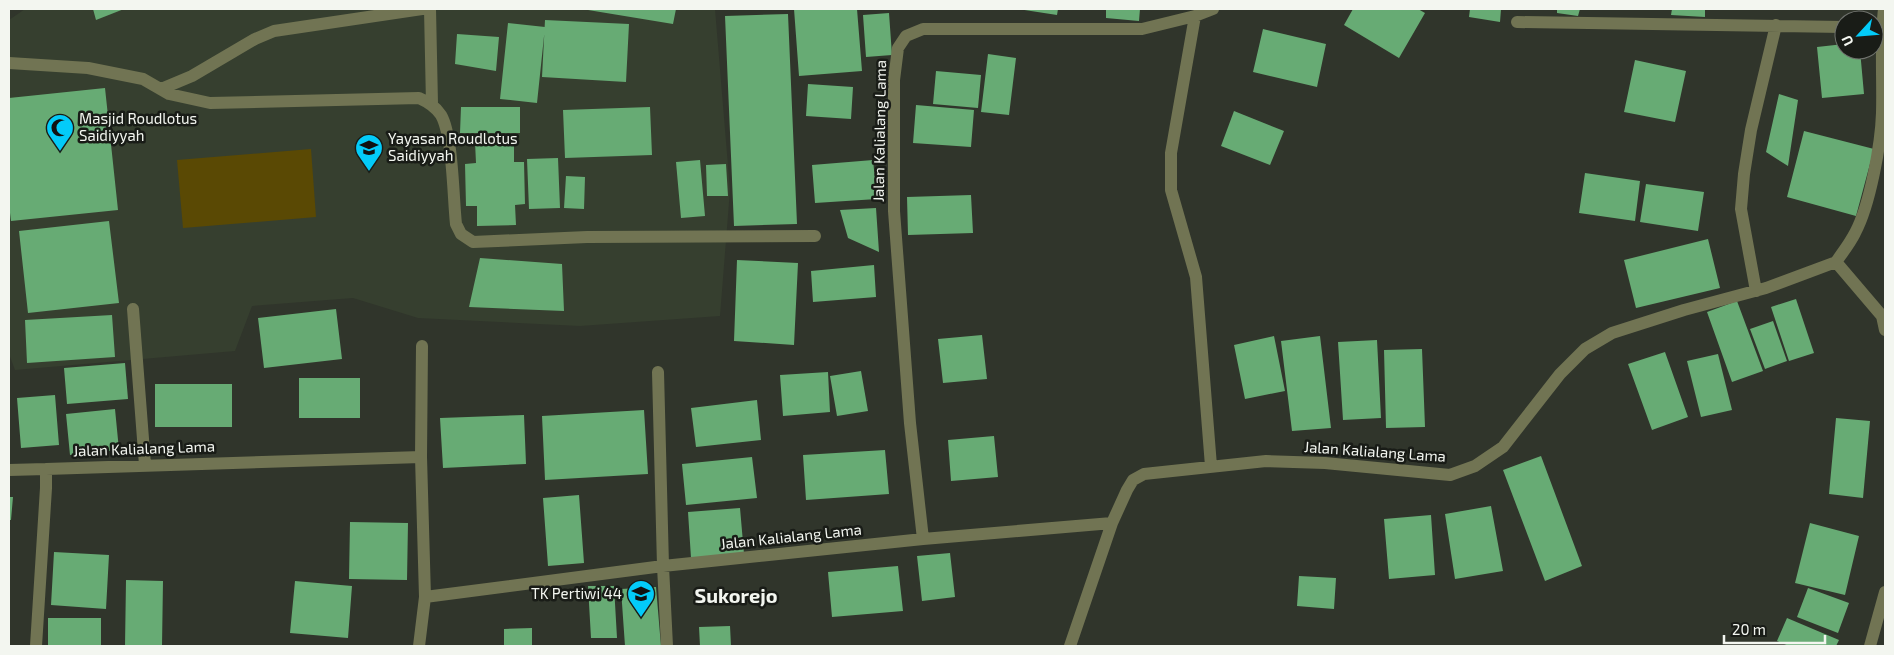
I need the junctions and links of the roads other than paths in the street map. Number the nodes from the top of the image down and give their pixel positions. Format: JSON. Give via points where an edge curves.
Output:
{"nodes":[{"id":1,"x":422,"y":9,"type":"edge"},
{"id":2,"x":430,"y":9,"type":"edge"},
{"id":3,"x":1213,"y":9,"type":"edge"},
{"id":4,"x":1195,"y":16,"type":"junction"},
{"id":5,"x":1517,"y":22,"type":"dead end"},
{"id":6,"x":1776,"y":25,"type":"junction"},
{"id":7,"x":1834,"y":27,"type":"edge"},
{"id":8,"x":1881,"y":60,"type":"edge"},
{"id":9,"x":9,"y":63,"type":"edge"},
{"id":10,"x":161,"y":89,"type":"junction"},
{"id":11,"x":432,"y":104,"type":"junction"},
{"id":12,"x":815,"y":236,"type":"dead end"},
{"id":13,"x":1836,"y":262,"type":"junction"},
{"id":14,"x":1756,"y":291,"type":"junction"},
{"id":15,"x":133,"y":309,"type":"dead end"},
{"id":16,"x":1885,"y":330,"type":"edge"},
{"id":17,"x":422,"y":346,"type":"dead end"},
{"id":18,"x":658,"y":372,"type":"dead end"},
{"id":19,"x":421,"y":457,"type":"junction"},
{"id":20,"x":145,"y":465,"type":"junction"},
{"id":21,"x":1211,"y":466,"type":"junction"},
{"id":22,"x":46,"y":468,"type":"junction"},
{"id":23,"x":9,"y":470,"type":"edge"},
{"id":24,"x":1112,"y":524,"type":"junction"},
{"id":25,"x":923,"y":539,"type":"junction"},
{"id":26,"x":663,"y":566,"type":"junction"},
{"id":27,"x":1885,"y":592,"type":"edge"},
{"id":28,"x":425,"y":597,"type":"junction"},
{"id":29,"x":36,"y":646,"type":"edge"},
{"id":30,"x":418,"y":646,"type":"edge"},
{"id":31,"x":667,"y":646,"type":"edge"},
{"id":32,"x":1070,"y":646,"type":"edge"},
{"id":33,"x":1870,"y":646,"type":"edge"}],
"edges":[{"from":1,"to":10,"type":"street","via":[[274,31],[255,38],[192,76]]},
{"from":2,"to":11,"type":"street"},
{"from":3,"to":4,"type":"street","name":"Jalan Kalialang Lama"},
{"from":4,"to":21,"type":"street","via":[[1171,153],[1171,190],[1196,278]]},
{"from":4,"to":25,"type":"street","name":"Jalan Kalialang Lama","via":[[1142,29],[923,28],[906,36],[898,48],[894,80],[894,211],[910,423]]},
{"from":5,"to":6,"type":"street"},
{"from":6,"to":7,"type":"street"},
{"from":6,"to":14,"type":"street","via":[[1751,130],[1741,209]]},
{"from":8,"to":13,"type":"street","via":[[1882,114],[1869,192],[1856,231]]},
{"from":9,"to":10,"type":"street","via":[[88,68],[143,79]]},
{"from":10,"to":11,"type":"street","via":[[176,96],[210,103],[420,98]]},
{"from":11,"to":12,"type":"street","via":[[448,130],[456,224],[461,234],[473,242],[587,237]]},
{"from":13,"to":14,"type":"street","name":"Jalan Kalialang Lama"},
{"from":13,"to":16,"type":"street","via":[[1882,316]]},
{"from":14,"to":21,"type":"street","name":"Jalan Kalialang Lama","via":[[1612,333],[1584,349],[1502,447],[1475,466],[1450,475],[1325,463],[1266,461]]},
{"from":15,"to":20,"type":"street"},
{"from":17,"to":19,"type":"street"},
{"from":18,"to":26,"type":"street"},
{"from":19,"to":20,"type":"street","name":"Jalan Kalialang Lama"},
{"from":19,"to":28,"type":"street"},
{"from":20,"to":22,"type":"street","name":"Jalan Kalialang Lama"},
{"from":21,"to":24,"type":"street","name":"Jalan Kalialang Lama","via":[[1144,474],[1133,480]]},
{"from":22,"to":23,"type":"street","name":"Jalan Kalialang Lama"},
{"from":22,"to":29,"type":"street"},
{"from":24,"to":25,"type":"street","name":"Jalan Kalialang Lama"},
{"from":24,"to":32,"type":"street","name":"Jalan Kalialang Lama"},
{"from":25,"to":26,"type":"street","name":"Jalan Kalialang Lama"},
{"from":26,"to":28,"type":"street","name":"Jalan Kalialang Lama"},
{"from":26,"to":31,"type":"street"},
{"from":27,"to":33,"type":"street"},
{"from":28,"to":30,"type":"street"}]}
